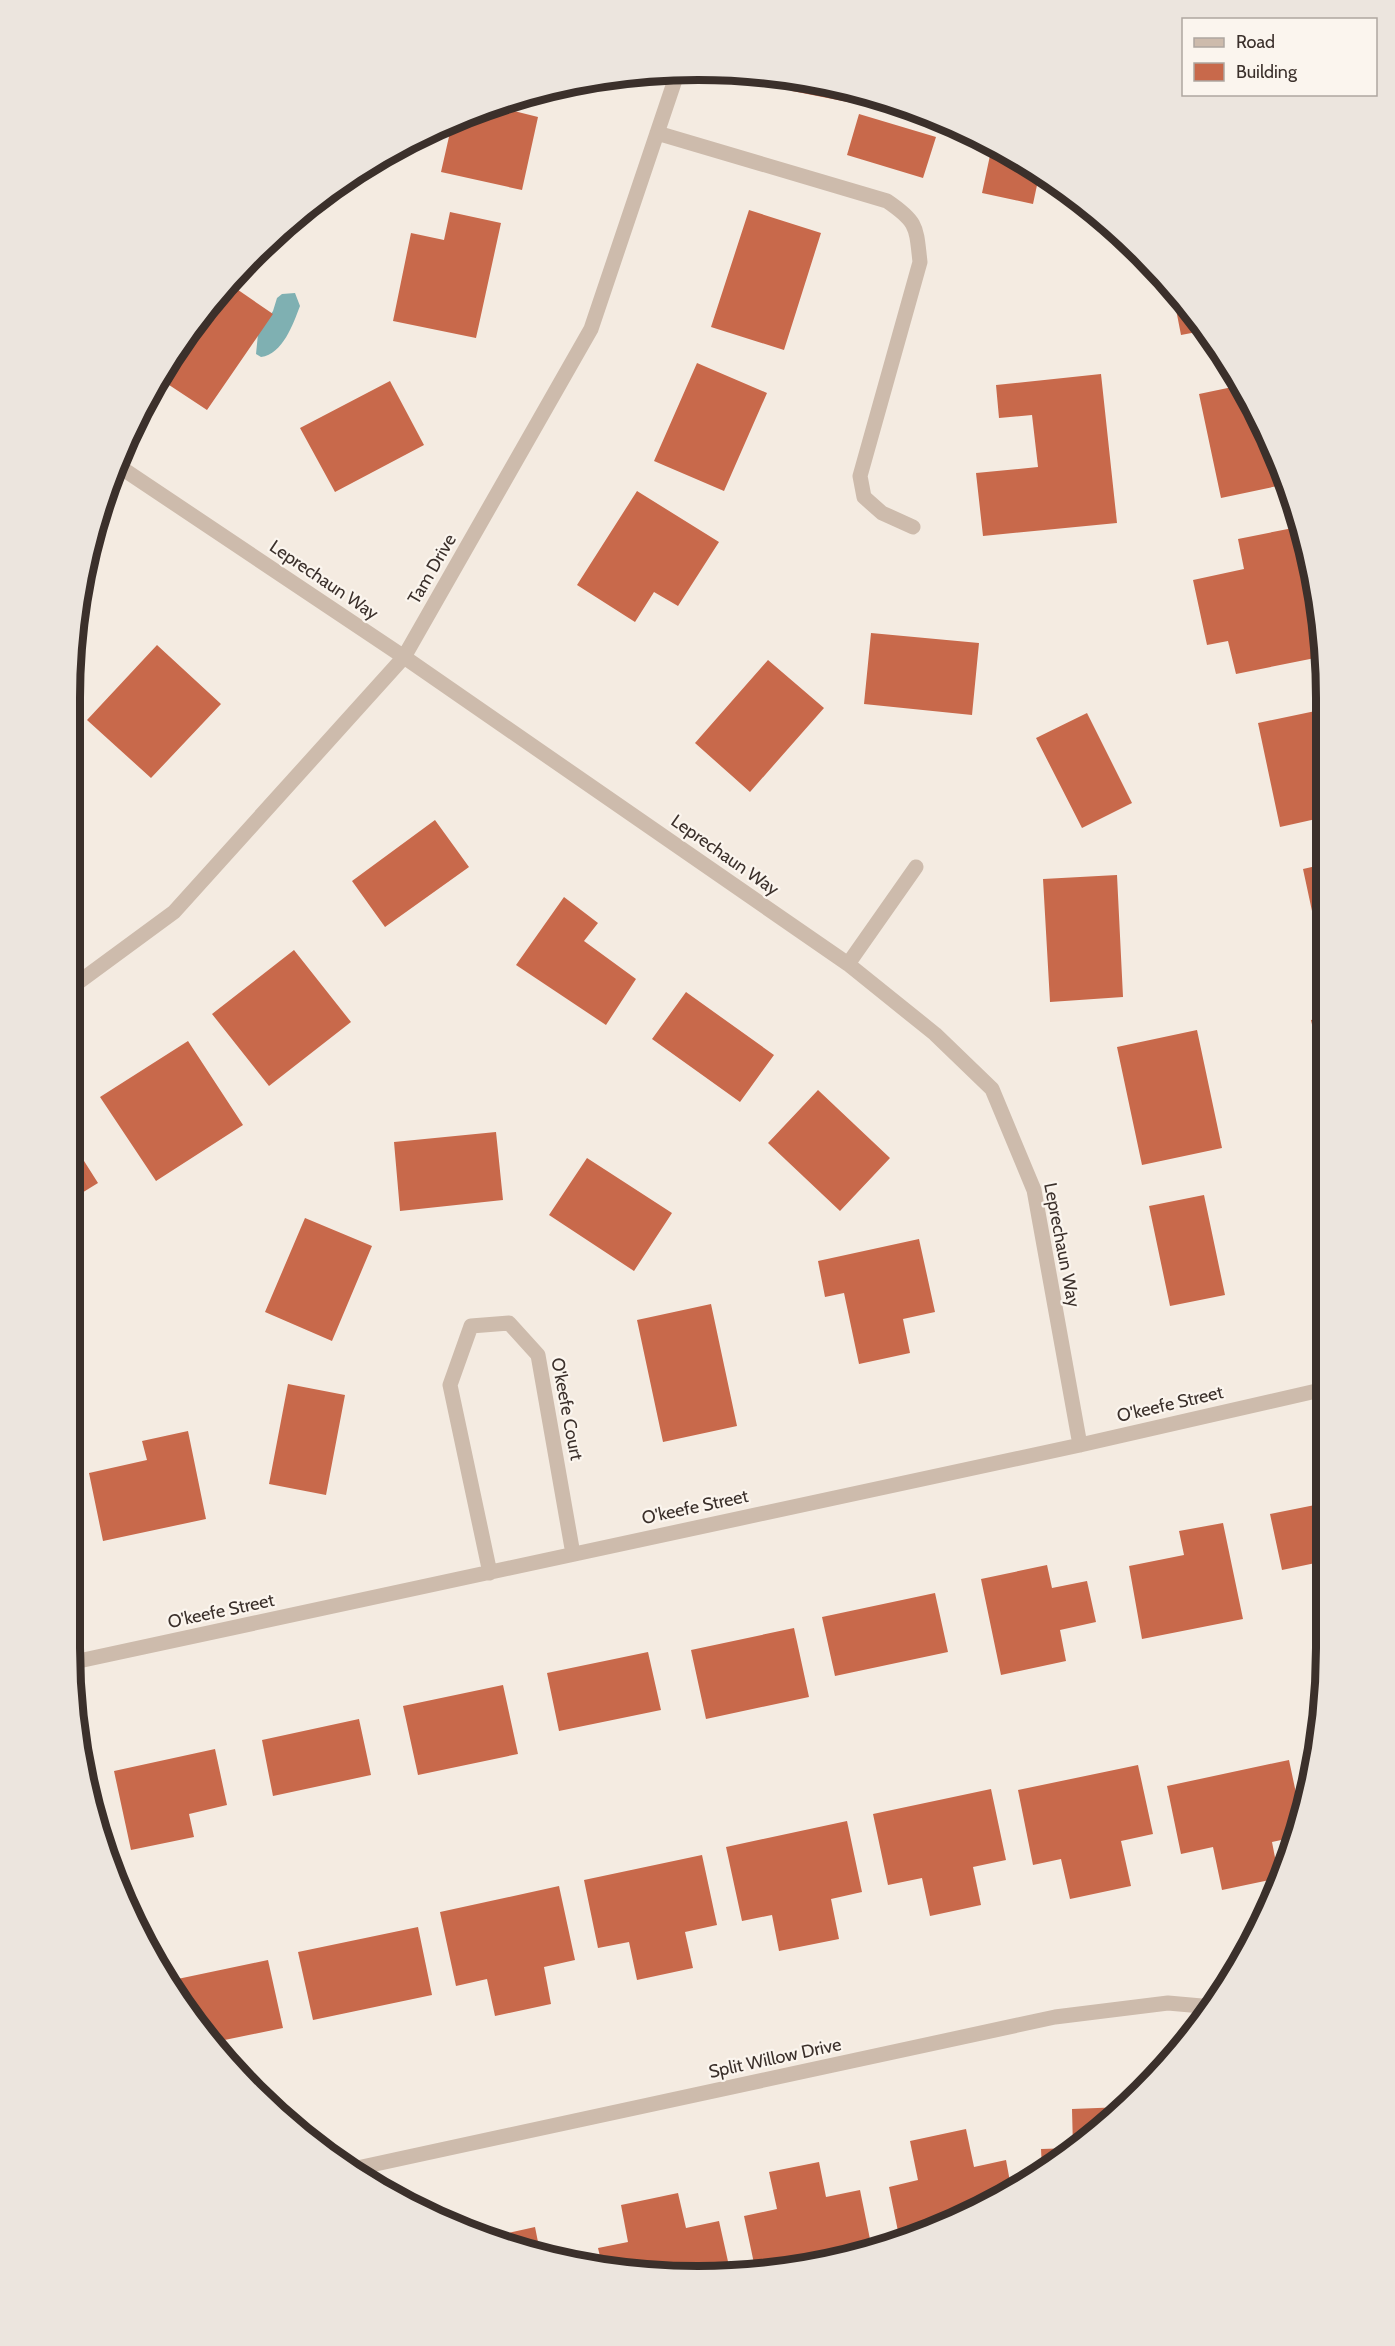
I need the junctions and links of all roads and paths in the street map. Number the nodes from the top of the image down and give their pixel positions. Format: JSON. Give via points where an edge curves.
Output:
{"nodes":[{"id":1,"x":675,"y":81,"type":"edge"},
{"id":2,"x":657,"y":133,"type":"junction"},
{"id":3,"x":124,"y":469,"type":"edge"},
{"id":4,"x":913,"y":527,"type":"dead end"},
{"id":5,"x":404,"y":657,"type":"junction"},
{"id":6,"x":916,"y":867,"type":"dead end"},
{"id":7,"x":848,"y":964,"type":"junction"},
{"id":8,"x":80,"y":981,"type":"edge"},
{"id":9,"x":1316,"y":1391,"type":"edge"},
{"id":10,"x":1080,"y":1445,"type":"junction"},
{"id":11,"x":573,"y":1554,"type":"junction"},
{"id":12,"x":490,"y":1573,"type":"junction"},
{"id":13,"x":80,"y":1661,"type":"edge"},
{"id":14,"x":1201,"y":2006,"type":"edge"},
{"id":15,"x":362,"y":2167,"type":"edge"}],
"edges":[{"from":1,"to":2,"type":"street","name":"Tam Drive"},
{"from":2,"to":4,"type":"street","via":[[887,201],[904,212],[915,226],[920,262],[860,476],[864,497],[882,513]]},
{"from":2,"to":5,"type":"street","name":"Tam Drive","via":[[591,329]]},
{"from":3,"to":5,"type":"street","name":"Leprechaun Way"},
{"from":5,"to":7,"type":"street","name":"Leprechaun Way"},
{"from":5,"to":8,"type":"street","name":"Tam Drive","via":[[174,912]]},
{"from":6,"to":7,"type":"street"},
{"from":7,"to":10,"type":"street","name":"Leprechaun Way","via":[[935,1034],[992,1089],[1034,1190]]},
{"from":9,"to":10,"type":"street","name":"O'keefe Street"},
{"from":10,"to":11,"type":"street","name":"O'keefe Street"},
{"from":11,"to":12,"type":"street","name":"O'keefe Street"},
{"from":11,"to":12,"type":"street","name":"O'keefe Court","via":[[538,1355],[509,1323],[471,1326],[450,1385]]},
{"from":12,"to":13,"type":"street","name":"O'keefe Street"},
{"from":14,"to":15,"type":"street","name":"Split Willow Drive","via":[[1168,2003],[1055,2017]]}]}
